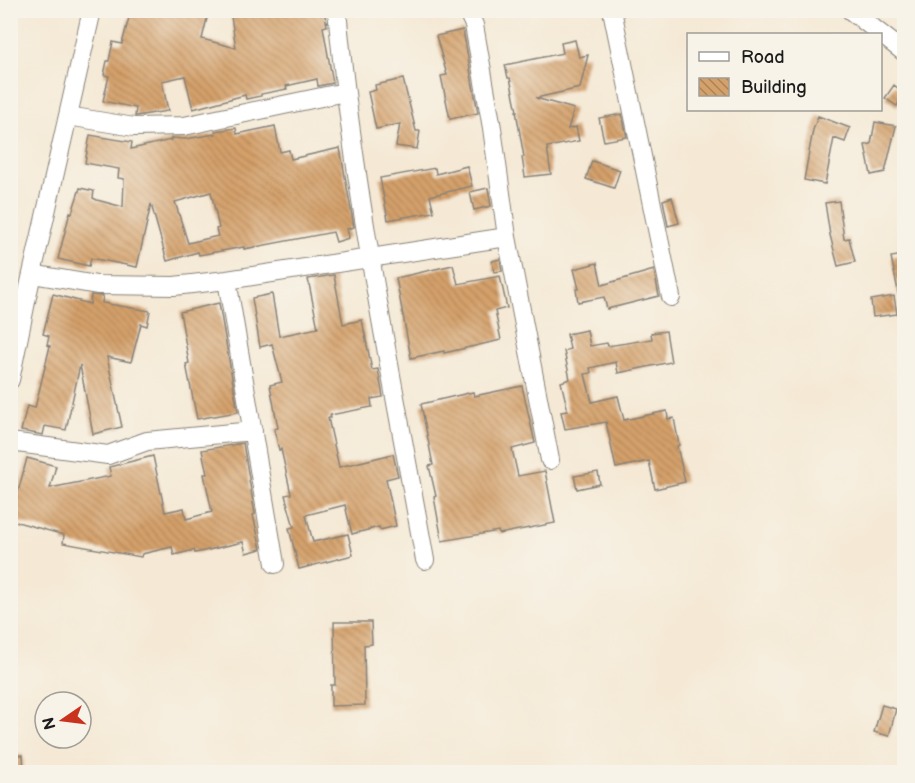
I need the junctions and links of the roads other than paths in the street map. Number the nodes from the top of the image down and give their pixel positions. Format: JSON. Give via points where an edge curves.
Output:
{"nodes":[{"id":1,"x":92,"y":10,"type":"edge"},
{"id":2,"x":337,"y":10,"type":"edge"},
{"id":3,"x":467,"y":10,"type":"edge"},
{"id":4,"x":612,"y":10,"type":"edge"},
{"id":5,"x":850,"y":10,"type":"edge"},
{"id":6,"x":880,"y":33,"type":"edge"},
{"id":7,"x":882,"y":35,"type":"edge"},
{"id":8,"x":904,"y":52,"type":"edge"},
{"id":9,"x":345,"y":92,"type":"junction"},
{"id":10,"x":68,"y":117,"type":"junction"},
{"id":11,"x":507,"y":237,"type":"junction"},
{"id":12,"x":370,"y":257,"type":"junction"},
{"id":13,"x":31,"y":280,"type":"junction"},
{"id":14,"x":227,"y":280,"type":"junction"},
{"id":15,"x":10,"y":290,"type":"edge"},
{"id":16,"x":671,"y":297,"type":"dead end"},
{"id":17,"x":10,"y":380,"type":"edge"},
{"id":18,"x":253,"y":431,"type":"junction"},
{"id":19,"x":10,"y":442,"type":"edge"},
{"id":20,"x":550,"y":460,"type":"dead end"},
{"id":21,"x":425,"y":560,"type":"dead end"},
{"id":22,"x":275,"y":564,"type":"dead end"}],
"edges":[{"from":1,"to":10,"type":"street"},
{"from":2,"to":9,"type":"street"},
{"from":3,"to":11,"type":"street","via":[[474,25]]},
{"from":4,"to":16,"type":"street"},
{"from":5,"to":6,"type":"street"},
{"from":7,"to":8,"type":"street"},
{"from":9,"to":10,"type":"street","via":[[184,126],[134,127]]},
{"from":9,"to":12,"type":"street"},
{"from":10,"to":13,"type":"street"},
{"from":11,"to":12,"type":"street"},
{"from":11,"to":20,"type":"street"},
{"from":12,"to":14,"type":"street"},
{"from":12,"to":21,"type":"street"},
{"from":13,"to":14,"type":"street","via":[[132,286]]},
{"from":13,"to":15,"type":"street"},
{"from":13,"to":17,"type":"street"},
{"from":14,"to":18,"type":"street"},
{"from":18,"to":19,"type":"street","via":[[147,441],[108,455]]},
{"from":18,"to":22,"type":"street"}]}
